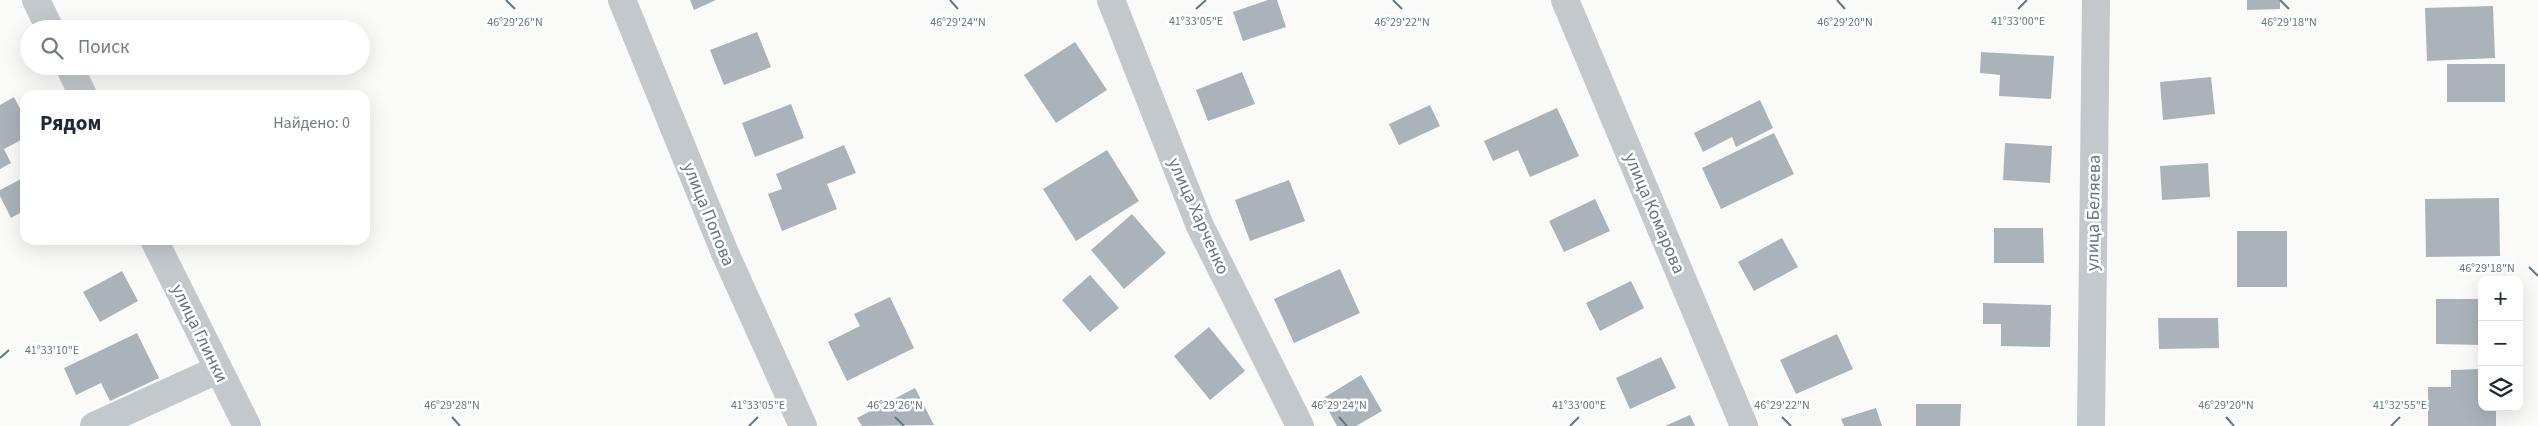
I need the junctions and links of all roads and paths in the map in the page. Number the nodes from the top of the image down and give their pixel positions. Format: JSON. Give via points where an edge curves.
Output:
{"nodes":[{"id":1,"x":36,"y":0,"type":"edge"},
{"id":2,"x":622,"y":0,"type":"edge"},
{"id":3,"x":1111,"y":0,"type":"edge"},
{"id":4,"x":1565,"y":0,"type":"edge"},
{"id":5,"x":2096,"y":0,"type":"edge"},
{"id":6,"x":46,"y":20,"type":"edge"},
{"id":7,"x":73,"y":75,"type":"edge"},
{"id":8,"x":81,"y":90,"type":"edge"},
{"id":9,"x":156,"y":245,"type":"edge"},
{"id":10,"x":217,"y":370,"type":"junction"},
{"id":11,"x":94,"y":426,"type":"edge"},
{"id":12,"x":248,"y":426,"type":"edge"},
{"id":13,"x":803,"y":426,"type":"edge"},
{"id":14,"x":1300,"y":426,"type":"edge"},
{"id":15,"x":1744,"y":426,"type":"edge"},
{"id":16,"x":2091,"y":426,"type":"edge"}],
"edges":[{"from":1,"to":6,"type":"street"},
{"from":2,"to":13,"type":"street","name":"улица Попова","via":[[725,253]]},
{"from":3,"to":14,"type":"street","name":"улица Харченко","via":[[1200,226]]},
{"from":4,"to":15,"type":"street","name":"улица Комарова"},
{"from":5,"to":16,"type":"street","name":"улица Беляева"},
{"from":7,"to":8,"type":"street"},
{"from":9,"to":10,"type":"street","name":"улица Глинки"},
{"from":10,"to":11,"type":"street"},
{"from":10,"to":12,"type":"street","name":"улица Глинки"}]}
